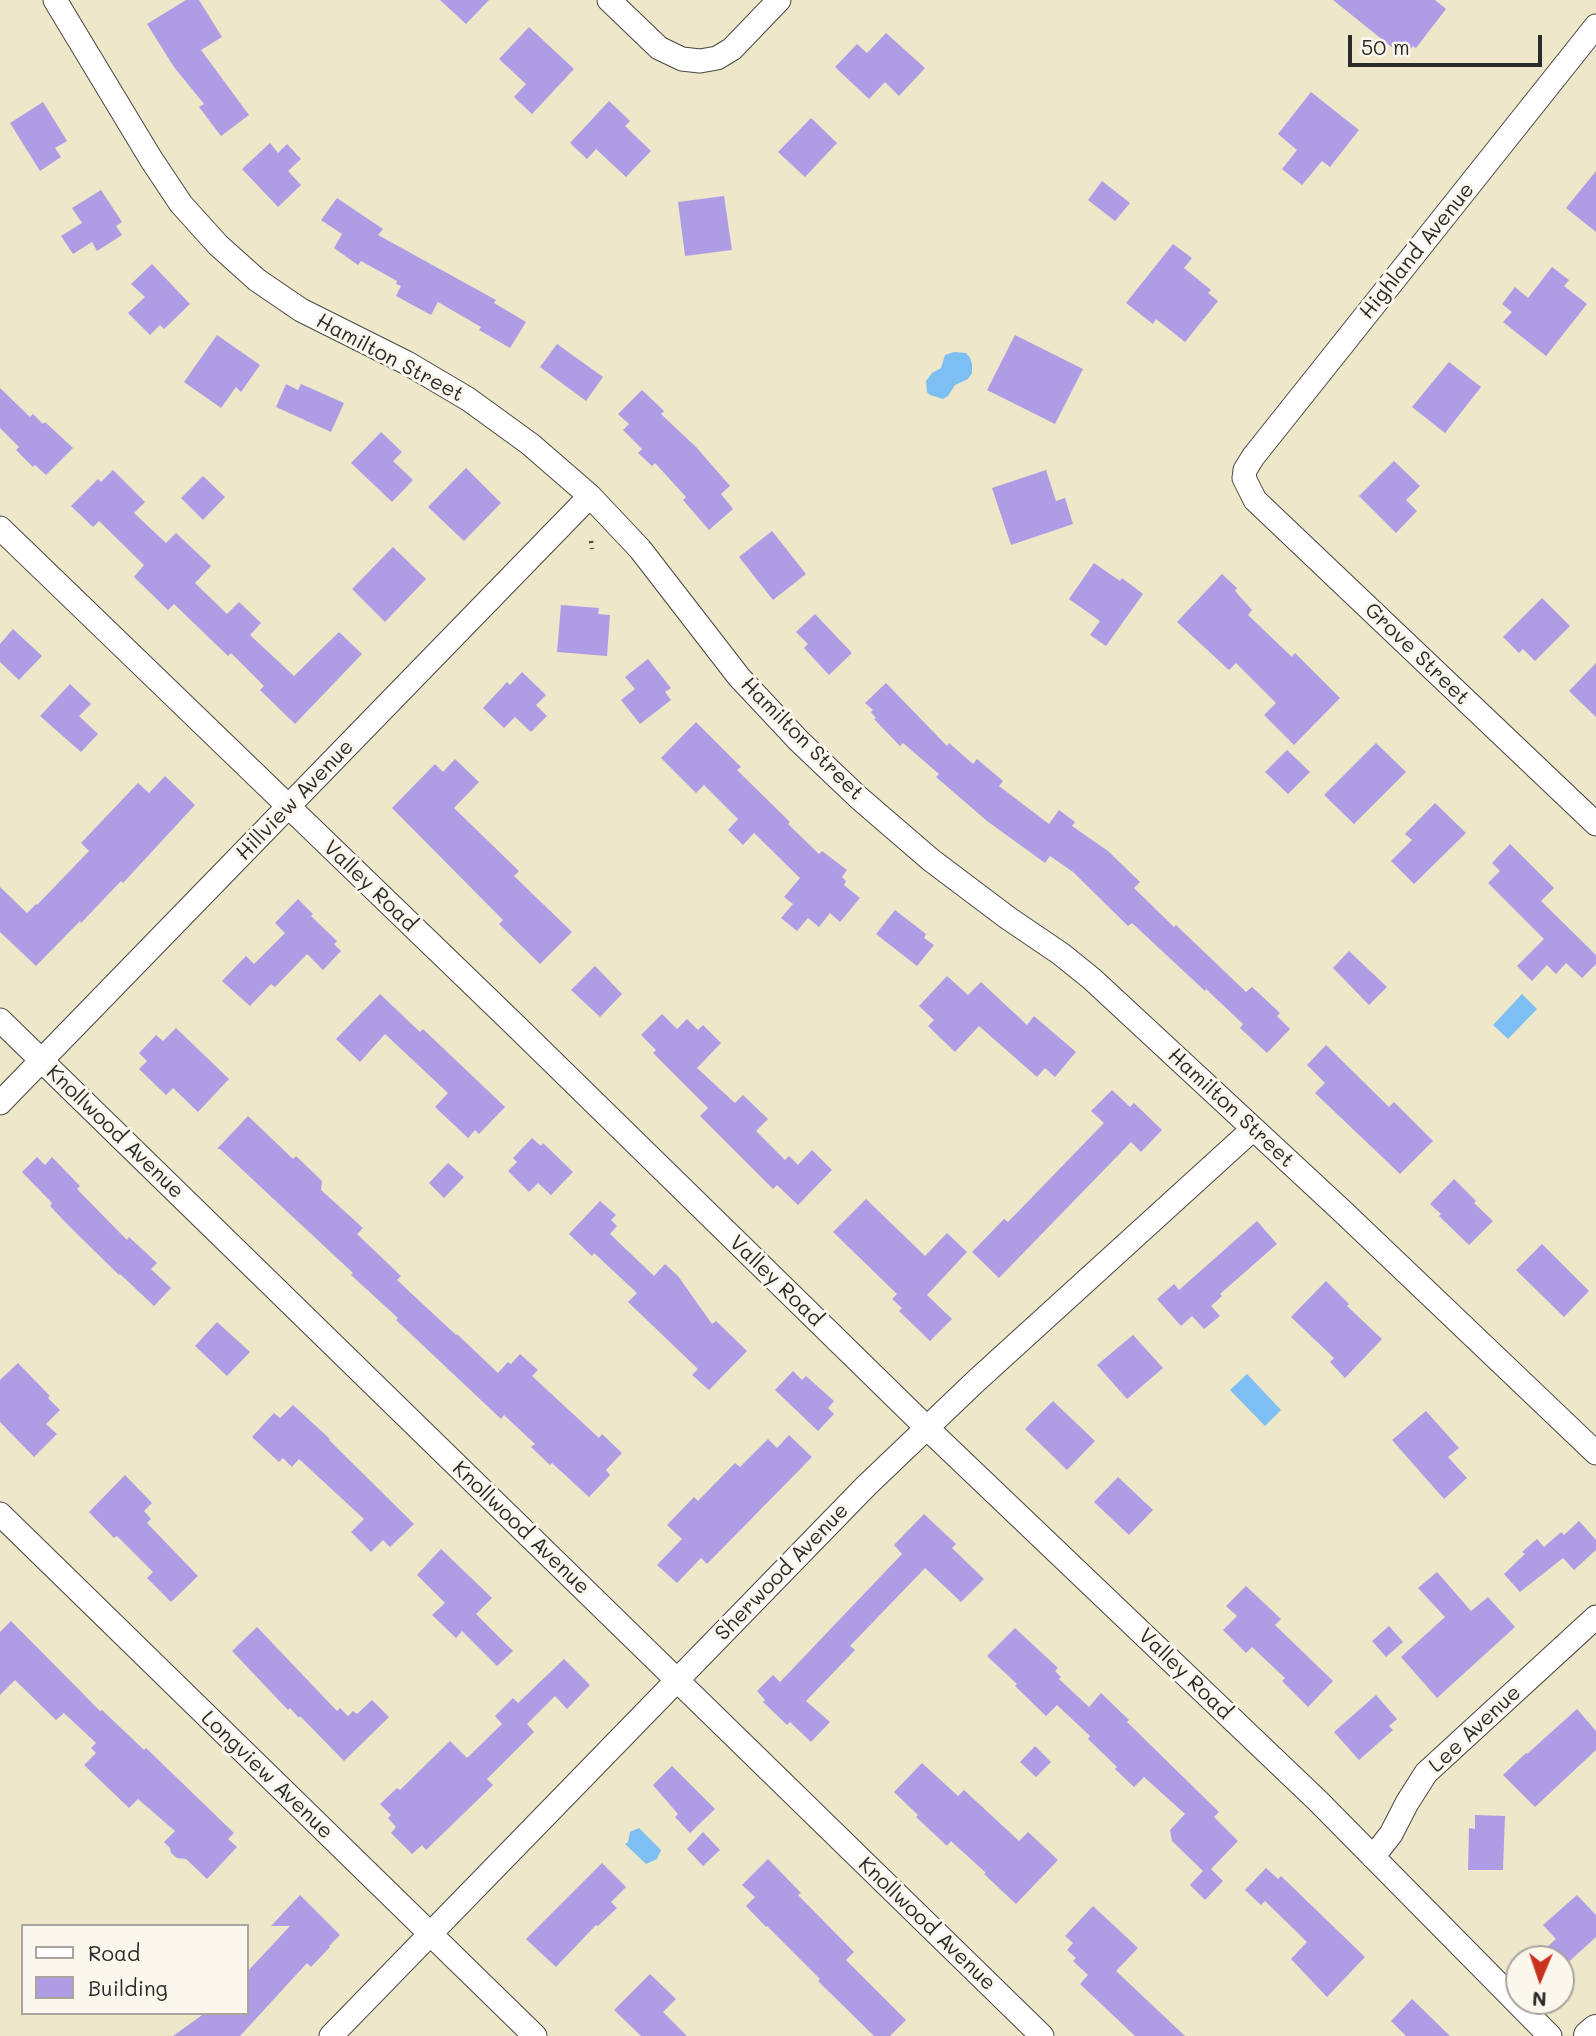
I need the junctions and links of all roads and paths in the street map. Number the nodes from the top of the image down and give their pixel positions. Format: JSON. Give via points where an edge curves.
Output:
{"nodes":[{"id":1,"x":55,"y":0,"type":"edge"},
{"id":2,"x":609,"y":0,"type":"edge"},
{"id":3,"x":779,"y":0,"type":"edge"},
{"id":4,"x":1596,"y":26,"type":"edge"},
{"id":5,"x":1244,"y":478,"type":"joint"},
{"id":6,"x":590,"y":496,"type":"junction"},
{"id":7,"x":0,"y":528,"type":"edge"},
{"id":8,"x":591,"y":541,"type":"dead end"},
{"id":9,"x":592,"y":549,"type":"dead end"},
{"id":10,"x":288,"y":807,"type":"junction"},
{"id":11,"x":1596,"y":824,"type":"edge"},
{"id":12,"x":0,"y":1020,"type":"edge"},
{"id":13,"x":41,"y":1060,"type":"junction"},
{"id":14,"x":0,"y":1103,"type":"edge"},
{"id":15,"x":1253,"y":1129,"type":"junction"},
{"id":16,"x":927,"y":1428,"type":"junction"},
{"id":17,"x":1596,"y":1453,"type":"edge"},
{"id":18,"x":0,"y":1514,"type":"edge"},
{"id":19,"x":1596,"y":1617,"type":"edge"},
{"id":20,"x":677,"y":1680,"type":"junction"},
{"id":21,"x":1373,"y":1857,"type":"junction"},
{"id":22,"x":430,"y":1934,"type":"junction"},
{"id":23,"x":1596,"y":2030,"type":"edge"},
{"id":24,"x":331,"y":2036,"type":"edge"},
{"id":25,"x":535,"y":2036,"type":"edge"},
{"id":26,"x":1042,"y":2036,"type":"edge"},
{"id":27,"x":1550,"y":2036,"type":"edge"},
{"id":28,"x":1589,"y":2036,"type":"edge"}],
"edges":[{"from":1,"to":6,"type":"street","name":"Hamilton Street","via":[[181,204],[218,244],[257,280],[301,310],[468,399]]},
{"from":2,"to":3,"type":"street","via":[[659,48],[682,60],[700,61],[733,49]]},
{"from":4,"to":5,"type":"street","name":"Highland Avenue","via":[[1253,457]]},
{"from":5,"to":11,"type":"street","name":"Grove Street","via":[[1255,500]]},
{"from":6,"to":10,"type":"street","name":"Hillview Avenue"},
{"from":6,"to":15,"type":"street","name":"Hamilton Street","via":[[640,549],[739,677],[859,799],[931,860],[1092,979]]},
{"from":7,"to":10,"type":"street","name":"Valley Road"},
{"from":8,"to":9,"type":"path"},
{"from":10,"to":13,"type":"street","name":"Hillview Avenue"},
{"from":10,"to":16,"type":"street","name":"Valley Road"},
{"from":12,"to":13,"type":"street","name":"Knollwood Avenue"},
{"from":13,"to":14,"type":"street","name":"Hillview Avenue"},
{"from":13,"to":20,"type":"street","name":"Knollwood Avenue"},
{"from":15,"to":16,"type":"street","name":"Sherwood Avenue"},
{"from":15,"to":17,"type":"street","name":"Hamilton Street"},
{"from":16,"to":20,"type":"street","name":"Sherwood Avenue"},
{"from":16,"to":21,"type":"street","name":"Valley Road"},
{"from":18,"to":22,"type":"street","name":"Longview Avenue"},
{"from":19,"to":21,"type":"street","name":"Lee Avenue","via":[[1426,1773]]},
{"from":20,"to":22,"type":"street","name":"Sherwood Avenue"},
{"from":20,"to":26,"type":"street","name":"Knollwood Avenue"},
{"from":21,"to":27,"type":"street","name":"Valley Road"},
{"from":22,"to":24,"type":"street","name":"Sherwood Avenue"},
{"from":22,"to":25,"type":"street","name":"Longview Avenue"},
{"from":23,"to":28,"type":"street"}]}
